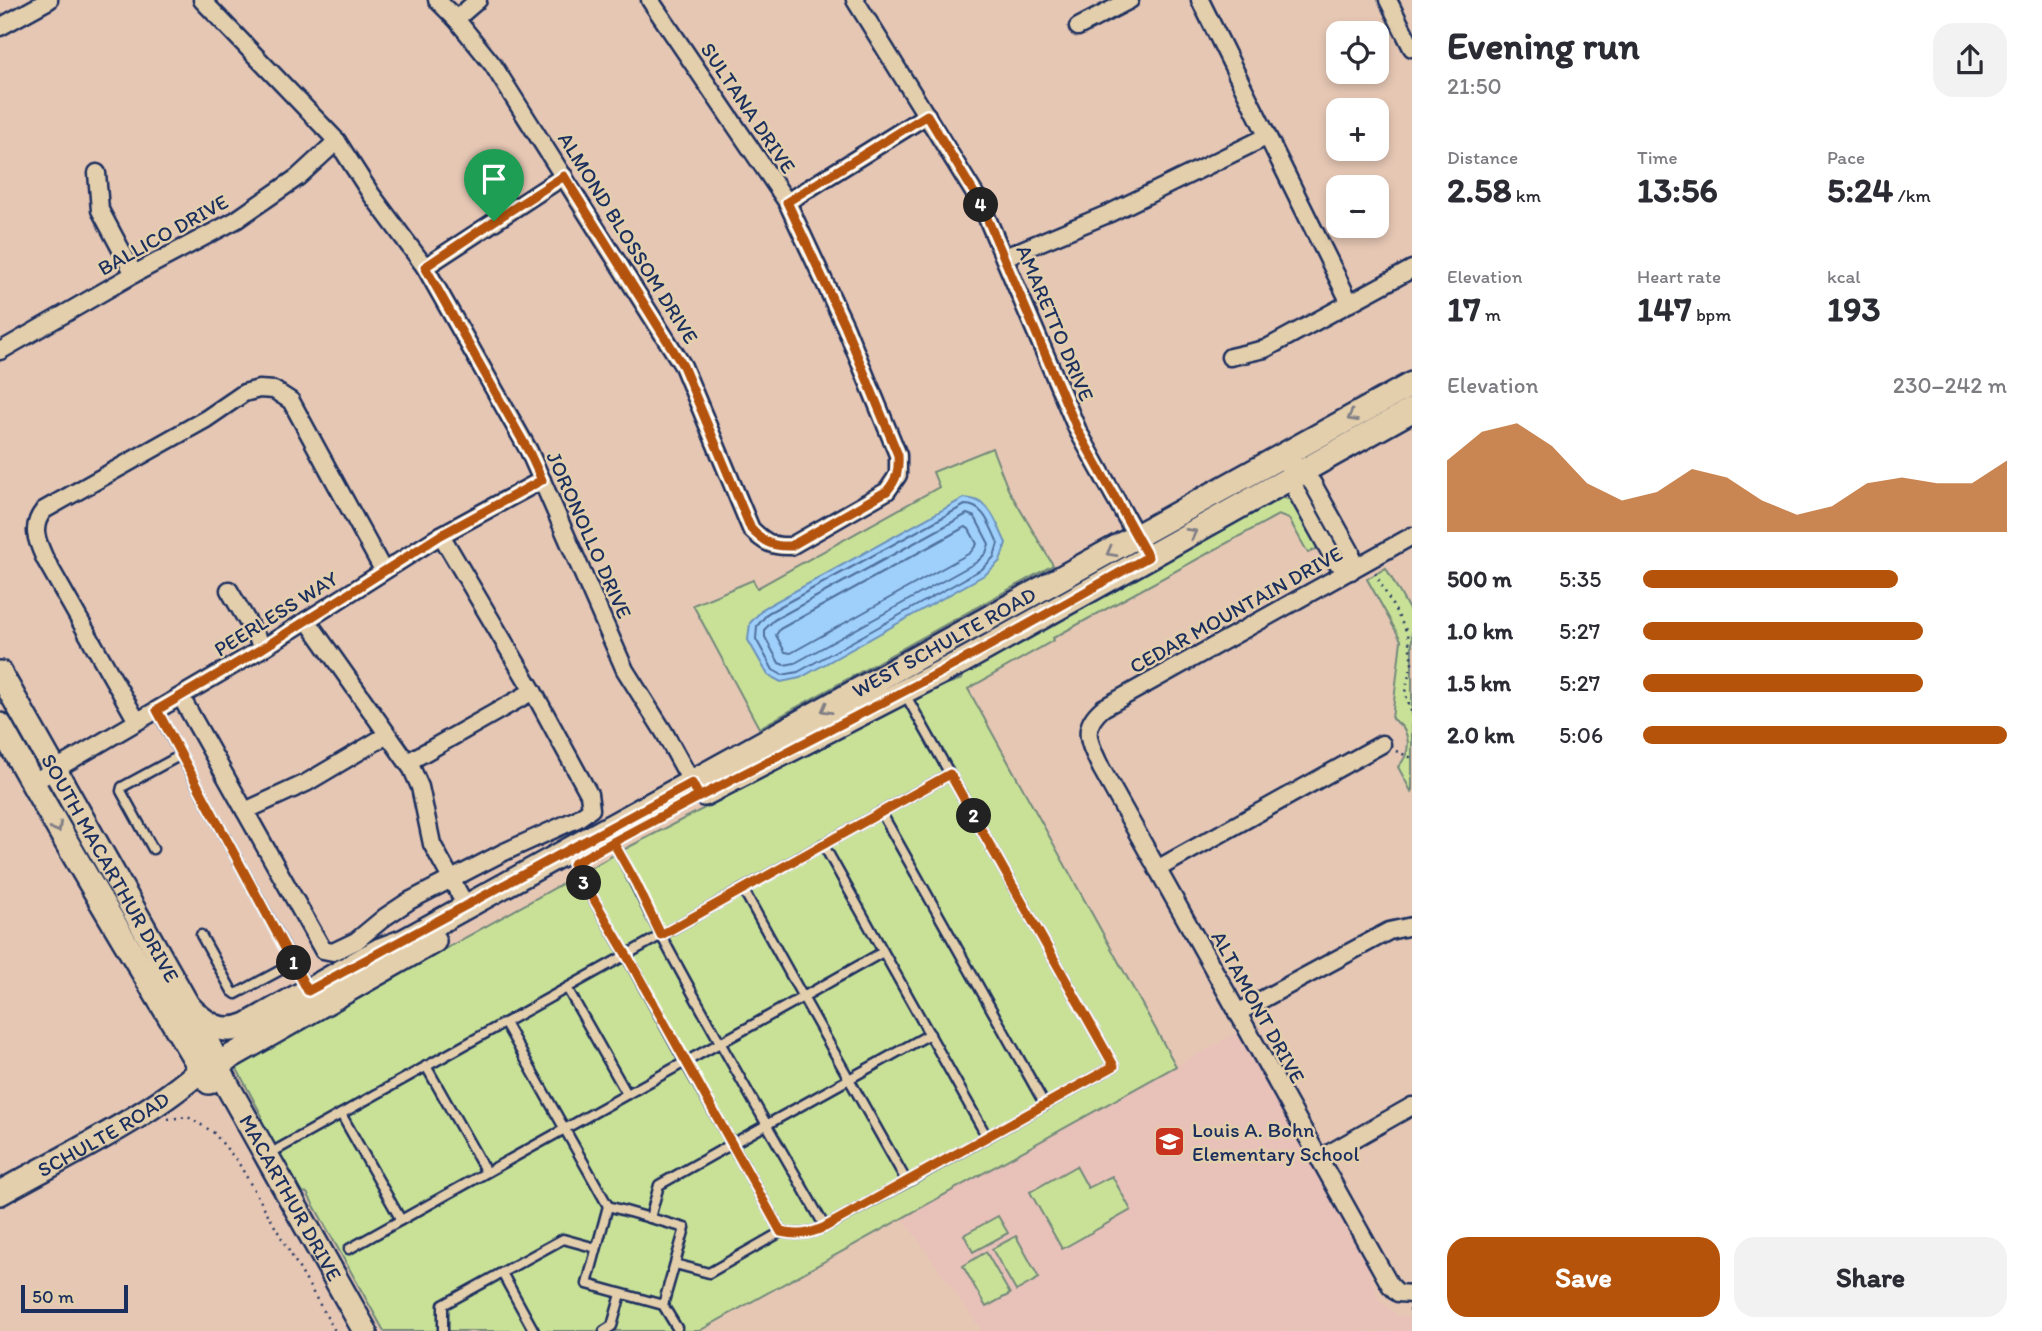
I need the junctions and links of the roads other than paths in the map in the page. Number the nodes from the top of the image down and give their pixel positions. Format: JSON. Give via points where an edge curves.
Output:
{"nodes":[{"id":1,"x":49,"y":0,"type":"edge"},
{"id":2,"x":202,"y":0,"type":"edge"},
{"id":3,"x":437,"y":0,"type":"edge"},
{"id":4,"x":478,"y":0,"type":"edge"},
{"id":5,"x":650,"y":0,"type":"edge"},
{"id":6,"x":855,"y":0,"type":"edge"},
{"id":7,"x":1130,"y":0,"type":"edge"},
{"id":8,"x":1200,"y":0,"type":"edge"},
{"id":9,"x":1388,"y":0,"type":"edge"},
{"id":10,"x":456,"y":19,"type":"junction"},
{"id":11,"x":0,"y":27,"type":"edge"},
{"id":12,"x":1078,"y":27,"type":"dead end"},
{"id":13,"x":1412,"y":48,"type":"edge"},
{"id":14,"x":927,"y":115,"type":"junction"},
{"id":15,"x":1266,"y":137,"type":"junction"},
{"id":16,"x":337,"y":141,"type":"junction"},
{"id":17,"x":97,"y":173,"type":"dead end"},
{"id":18,"x":564,"y":176,"type":"junction"},
{"id":19,"x":787,"y":202,"type":"junction"},
{"id":20,"x":1005,"y":257,"type":"junction"},
{"id":21,"x":425,"y":267,"type":"junction"},
{"id":22,"x":1412,"y":269,"type":"edge"},
{"id":23,"x":134,"y":274,"type":"junction"},
{"id":24,"x":1350,"y":303,"type":"junction"},
{"id":25,"x":0,"y":351,"type":"edge"},
{"id":26,"x":1230,"y":357,"type":"dead end"},
{"id":27,"x":1412,"y":384,"type":"edge"},
{"id":28,"x":1412,"y":410,"type":"edge"},
{"id":29,"x":1285,"y":455,"type":"junction"},
{"id":30,"x":1297,"y":474,"type":"junction"},
{"id":31,"x":898,"y":475,"type":"joint"},
{"id":32,"x":542,"y":480,"type":"junction"},
{"id":33,"x":441,"y":535,"type":"junction"},
{"id":34,"x":1412,"y":536,"type":"edge"},
{"id":35,"x":1143,"y":547,"type":"junction"},
{"id":36,"x":383,"y":570,"type":"junction"},
{"id":37,"x":1351,"y":570,"type":"junction"},
{"id":38,"x":229,"y":590,"type":"dead end"},
{"id":39,"x":307,"y":620,"type":"junction"},
{"id":40,"x":263,"y":648,"type":"junction"},
{"id":41,"x":0,"y":673,"type":"edge"},
{"id":42,"x":533,"y":691,"type":"junction"},
{"id":43,"x":181,"y":697,"type":"junction"},
{"id":44,"x":911,"y":703,"type":"dead end"},
{"id":45,"x":157,"y":710,"type":"junction"},
{"id":46,"x":137,"y":721,"type":"junction"},
{"id":47,"x":0,"y":726,"type":"edge"},
{"id":48,"x":1088,"y":728,"type":"joint"},
{"id":49,"x":387,"y":735,"type":"junction"},
{"id":50,"x":1382,"y":744,"type":"road end"},
{"id":51,"x":181,"y":755,"type":"junction"},
{"id":52,"x":408,"y":762,"type":"junction"},
{"id":53,"x":54,"y":770,"type":"junction"},
{"id":54,"x":950,"y":774,"type":"junction"},
{"id":55,"x":32,"y":783,"type":"junction"},
{"id":56,"x":696,"y":789,"type":"junction"},
{"id":57,"x":245,"y":811,"type":"junction"},
{"id":58,"x":881,"y":812,"type":"junction"},
{"id":59,"x":613,"y":842,"type":"junction"},
{"id":60,"x":823,"y":844,"type":"junction"},
{"id":61,"x":153,"y":849,"type":"dead end"},
{"id":62,"x":573,"y":864,"type":"junction"},
{"id":63,"x":1157,"y":869,"type":"junction"},
{"id":64,"x":451,"y":880,"type":"junction"},
{"id":65,"x":743,"y":889,"type":"junction"},
{"id":66,"x":466,"y":906,"type":"junction"},
{"id":67,"x":1412,"y":926,"type":"edge"},
{"id":68,"x":201,"y":935,"type":"dead end"},
{"id":69,"x":661,"y":935,"type":"junction"},
{"id":70,"x":404,"y":941,"type":"junction"},
{"id":71,"x":883,"y":952,"type":"junction"},
{"id":72,"x":626,"y":954,"type":"junction"},
{"id":73,"x":138,"y":961,"type":"junction"},
{"id":74,"x":294,"y":963,"type":"junction"},
{"id":75,"x":567,"y":988,"type":"junction"},
{"id":76,"x":308,"y":991,"type":"junction"},
{"id":77,"x":803,"y":997,"type":"junction"},
{"id":78,"x":187,"y":1005,"type":"junction"},
{"id":79,"x":1237,"y":1013,"type":"junction"},
{"id":80,"x":505,"y":1023,"type":"junction"},
{"id":81,"x":930,"y":1034,"type":"junction"},
{"id":82,"x":721,"y":1042,"type":"junction"},
{"id":83,"x":685,"y":1062,"type":"junction"},
{"id":84,"x":211,"y":1064,"type":"junction"},
{"id":85,"x":426,"y":1066,"type":"junction"},
{"id":86,"x":849,"y":1079,"type":"junction"},
{"id":87,"x":627,"y":1094,"type":"junction"},
{"id":88,"x":1045,"y":1105,"type":"junction"},
{"id":89,"x":1412,"y":1106,"type":"edge"},
{"id":90,"x":159,"y":1109,"type":"junction"},
{"id":91,"x":341,"y":1114,"type":"junction"},
{"id":92,"x":767,"y":1125,"type":"junction"},
{"id":93,"x":564,"y":1129,"type":"junction"},
{"id":94,"x":987,"y":1137,"type":"junction"},
{"id":95,"x":732,"y":1144,"type":"junction"},
{"id":96,"x":278,"y":1149,"type":"dead end"},
{"id":97,"x":1319,"y":1159,"type":"junction"},
{"id":98,"x":486,"y":1172,"type":"junction"},
{"id":99,"x":907,"y":1182,"type":"junction"},
{"id":100,"x":0,"y":1192,"type":"edge"},
{"id":101,"x":608,"y":1206,"type":"junction"},
{"id":102,"x":650,"y":1217,"type":"junction"},
{"id":103,"x":401,"y":1220,"type":"junction"},
{"id":104,"x":825,"y":1227,"type":"junction"},
{"id":105,"x":781,"y":1232,"type":"junction"},
{"id":106,"x":596,"y":1248,"type":"junction"},
{"id":107,"x":349,"y":1249,"type":"dead end"},
{"id":108,"x":675,"y":1264,"type":"junction"},
{"id":109,"x":502,"y":1273,"type":"junction"},
{"id":110,"x":621,"y":1294,"type":"junction"},
{"id":111,"x":1410,"y":1295,"type":"edge"},
{"id":112,"x":663,"y":1305,"type":"junction"},
{"id":113,"x":677,"y":1328,"type":"dead end"},
{"id":114,"x":354,"y":1331,"type":"edge"},
{"id":115,"x":365,"y":1331,"type":"edge"},
{"id":116,"x":443,"y":1331,"type":"edge"},
{"id":117,"x":534,"y":1331,"type":"edge"},
{"id":118,"x":604,"y":1331,"type":"edge"}],
"edges":[{"from":1,"to":11,"type":"street"},
{"from":2,"to":16,"type":"street","name":"JORONOLLO DRIVE"},
{"from":3,"to":10,"type":"street","name":"ALMOND BLOSSOM DRIVE"},
{"from":4,"to":10,"type":"street"},
{"from":5,"to":19,"type":"street","name":"SULTANA DRIVE"},
{"from":6,"to":14,"type":"street","name":"AMARETTO DRIVE"},
{"from":7,"to":12,"type":"street"},
{"from":8,"to":15,"type":"street"},
{"from":9,"to":13,"type":"street"},
{"from":10,"to":18,"type":"street","name":"ALMOND BLOSSOM DRIVE","via":[[493,65]]},
{"from":14,"to":19,"type":"street"},
{"from":14,"to":20,"type":"street","name":"AMARETTO DRIVE","via":[[981,204]]},
{"from":15,"to":20,"type":"street","via":[[1110,213]]},
{"from":15,"to":24,"type":"street"},
{"from":16,"to":21,"type":"street","name":"JORONOLLO DRIVE"},
{"from":16,"to":23,"type":"street","name":"BALLICO DRIVE","via":[[298,177],[236,220]]},
{"from":17,"to":23,"type":"street","via":[[100,210]]},
{"from":18,"to":21,"type":"street"},
{"from":18,"to":31,"type":"street","name":"ALMOND BLOSSOM DRIVE","via":[[683,366],[751,529],[763,542],[791,546],[887,491]]},
{"from":19,"to":31,"type":"street","name":"SULTANA DRIVE","via":[[898,455]]},
{"from":20,"to":35,"type":"street","name":"AMARETTO DRIVE","via":[[1078,431]]},
{"from":21,"to":32,"type":"street","name":"JORONOLLO DRIVE"},
{"from":22,"to":24,"type":"street"},
{"from":23,"to":25,"type":"street","name":"BALLICO DRIVE"},
{"from":24,"to":26,"type":"street","via":[[1265,349]]},
{"from":27,"to":29,"type":"main road","name":"WEST SCHULTE ROAD","one_way":true},
{"from":28,"to":30,"type":"main road","name":"WEST SCHULTE ROAD"},
{"from":29,"to":30,"type":"street"},
{"from":29,"to":35,"type":"main road","name":"WEST SCHULTE ROAD"},
{"from":35,"to":30,"type":"main road","name":"WEST SCHULTE ROAD","one_way":true},
{"from":30,"to":37,"type":"street","via":[[1335,561]]},
{"from":32,"to":33,"type":"street","name":"PEERLESS WAY"},
{"from":32,"to":56,"type":"street","name":"JORONOLLO DRIVE","via":[[625,670]]},
{"from":33,"to":36,"type":"street","name":"PEERLESS WAY"},
{"from":33,"to":42,"type":"street"},
{"from":34,"to":37,"type":"street","name":"CEDAR MOUNTAIN DRIVE"},
{"from":35,"to":56,"type":"main road","name":"WEST SCHULTE ROAD","via":[[963,661]]},
{"from":36,"to":39,"type":"street","name":"PEERLESS WAY"},
{"from":36,"to":46,"type":"street","via":[[291,401],[274,390],[244,393],[44,510],[35,536],[45,559]]},
{"from":37,"to":48,"type":"street","name":"CEDAR MOUNTAIN DRIVE","via":[[1102,708]]},
{"from":38,"to":40,"type":"street"},
{"from":39,"to":40,"type":"street","name":"PEERLESS WAY"},
{"from":39,"to":49,"type":"street"},
{"from":40,"to":43,"type":"street","name":"PEERLESS WAY"},
{"from":41,"to":53,"type":"main road","name":"SOUTH MACARTHUR DRIVE"},
{"from":42,"to":52,"type":"street"},
{"from":42,"to":64,"type":"street","via":[[589,794],[591,809]]},
{"from":43,"to":45,"type":"street","name":"PEERLESS WAY"},
{"from":43,"to":57,"type":"street"},
{"from":44,"to":54,"type":"lane"},
{"from":45,"to":46,"type":"street","name":"PEERLESS WAY"},
{"from":45,"to":51,"type":"lane"},
{"from":46,"to":53,"type":"street","name":"PEERLESS WAY"},
{"from":47,"to":55,"type":"main road","name":"SOUTH MACARTHUR DRIVE"},
{"from":48,"to":63,"type":"street","name":"ALTAMONT DRIVE","via":[[1088,741],[1101,768]]},
{"from":49,"to":52,"type":"street"},
{"from":49,"to":57,"type":"street","via":[[306,783]]},
{"from":50,"to":63,"type":"street"},
{"from":51,"to":61,"type":"lane","via":[[121,791]]},
{"from":51,"to":74,"type":"lane"},
{"from":52,"to":64,"type":"street","via":[[420,787],[432,844]]},
{"from":53,"to":55,"type":"street","name":"PEERLESS WAY"},
{"from":53,"to":78,"type":"main road","name":"SOUTH MACARTHUR DRIVE"},
{"from":54,"to":58,"type":"lane"},
{"from":54,"to":88,"type":"lane","via":[[1114,1066]]},
{"from":55,"to":73,"type":"main road","name":"SOUTH MACARTHUR DRIVE","one_way":true},
{"from":56,"to":59,"type":"main road","name":"WEST SCHULTE ROAD"},
{"from":56,"to":66,"type":"main road","name":"WEST SCHULTE ROAD"},
{"from":57,"to":64,"type":"street","via":[[323,950],[333,952],[356,941],[385,917]]},
{"from":58,"to":60,"type":"lane"},
{"from":58,"to":88,"type":"lane"},
{"from":59,"to":62,"type":"main road","name":"WEST SCHULTE ROAD"},
{"from":59,"to":69,"type":"lane"},
{"from":60,"to":65,"type":"lane"},
{"from":60,"to":71,"type":"lane"},
{"from":62,"to":72,"type":"lane"},
{"from":62,"to":84,"type":"main road","name":"SCHULTE ROAD"},
{"from":63,"to":79,"type":"street","name":"ALTAMONT DRIVE"},
{"from":64,"to":66,"type":"street"},
{"from":65,"to":69,"type":"lane"},
{"from":65,"to":77,"type":"lane"},
{"from":66,"to":70,"type":"main road","name":"WEST SCHULTE ROAD"},
{"from":67,"to":79,"type":"street","via":[[1389,931]]},
{"from":68,"to":74,"type":"lane","via":[[236,994]]},
{"from":69,"to":72,"type":"lane"},
{"from":69,"to":82,"type":"lane"},
{"from":70,"to":76,"type":"main road"},
{"from":70,"to":84,"type":"main road","name":"SCHULTE ROAD"},
{"from":71,"to":77,"type":"lane"},
{"from":71,"to":81,"type":"lane"},
{"from":72,"to":75,"type":"lane"},
{"from":72,"to":83,"type":"lane"},
{"from":73,"to":84,"type":"main road","name":"SOUTH MACARTHUR DRIVE"},
{"from":73,"to":90,"type":"main road","via":[[143,989],[177,1051],[176,1074]]},
{"from":74,"to":76,"type":"lane"},
{"from":75,"to":80,"type":"lane"},
{"from":75,"to":87,"type":"lane"},
{"from":76,"to":78,"type":"main road","via":[[232,1030],[210,1026]]},
{"from":77,"to":82,"type":"lane"},
{"from":77,"to":86,"type":"lane"},
{"from":78,"to":84,"type":"main road","name":"SOUTH MACARTHUR DRIVE"},
{"from":79,"to":97,"type":"street","name":"ALTAMONT DRIVE"},
{"from":80,"to":85,"type":"lane"},
{"from":80,"to":93,"type":"lane"},
{"from":81,"to":86,"type":"lane"},
{"from":81,"to":94,"type":"lane"},
{"from":82,"to":83,"type":"lane"},
{"from":82,"to":92,"type":"lane"},
{"from":83,"to":87,"type":"lane"},
{"from":83,"to":95,"type":"lane"},
{"from":84,"to":90,"type":"main road","name":"SCHULTE ROAD"},
{"from":84,"to":114,"type":"main road","name":"MACARTHUR DRIVE"},
{"from":84,"to":115,"type":"main road","name":"MACARTHUR DRIVE"},
{"from":85,"to":91,"type":"lane"},
{"from":85,"to":98,"type":"lane"},
{"from":86,"to":92,"type":"lane"},
{"from":86,"to":99,"type":"lane"},
{"from":87,"to":93,"type":"lane"},
{"from":88,"to":94,"type":"lane"},
{"from":89,"to":97,"type":"street"},
{"from":90,"to":100,"type":"main road","name":"SCHULTE ROAD"},
{"from":91,"to":96,"type":"lane"},
{"from":91,"to":103,"type":"lane"},
{"from":92,"to":95,"type":"lane"},
{"from":92,"to":104,"type":"lane"},
{"from":93,"to":98,"type":"lane"},
{"from":93,"to":101,"type":"lane"},
{"from":94,"to":99,"type":"lane"},
{"from":95,"to":102,"type":"lane","via":[[659,1185]]},
{"from":95,"to":105,"type":"lane"},
{"from":97,"to":111,"type":"street","name":"ALTAMONT DRIVE","via":[[1390,1286]]},
{"from":98,"to":103,"type":"lane"},
{"from":99,"to":104,"type":"lane"},
{"from":101,"to":102,"type":"lane"},
{"from":101,"to":106,"type":"lane"},
{"from":102,"to":108,"type":"lane","via":[[685,1228]]},
{"from":103,"to":107,"type":"lane"},
{"from":104,"to":105,"type":"lane","via":[[809,1234]]},
{"from":105,"to":108,"type":"lane","via":[[709,1273]]},
{"from":106,"to":109,"type":"lane","via":[[563,1239]]},
{"from":106,"to":110,"type":"lane","via":[[587,1284]]},
{"from":108,"to":112,"type":"lane"},
{"from":109,"to":116,"type":"lane","via":[[443,1305]]},
{"from":109,"to":117,"type":"lane"},
{"from":110,"to":112,"type":"lane"},
{"from":110,"to":118,"type":"lane","via":[[612,1326]]},
{"from":112,"to":113,"type":"lane"}]}
